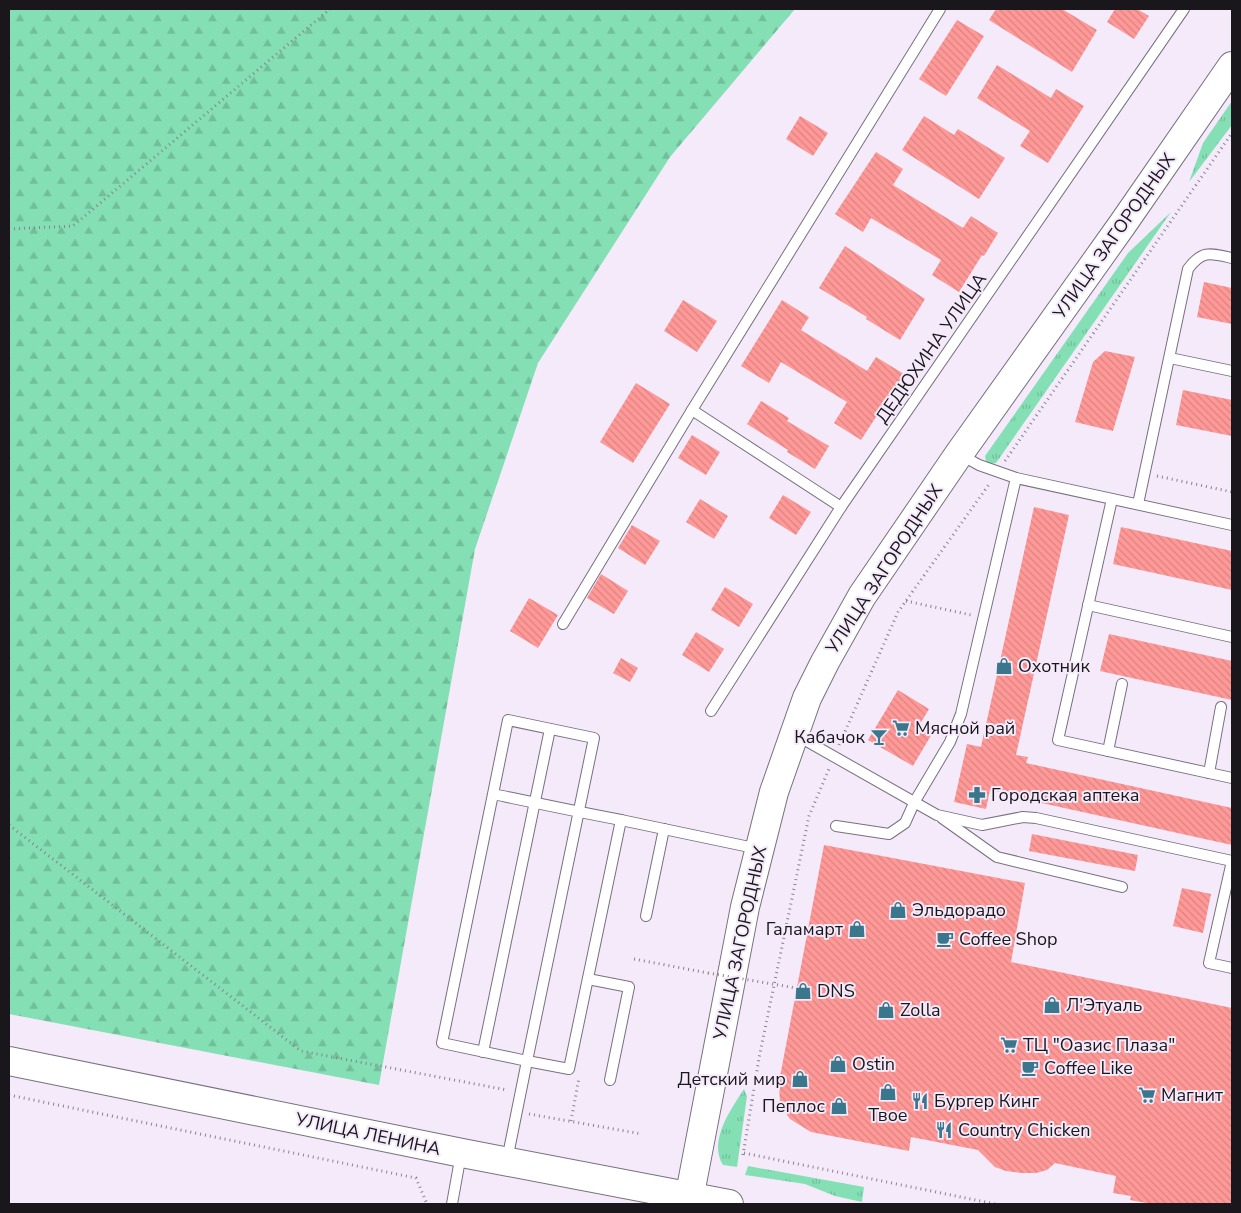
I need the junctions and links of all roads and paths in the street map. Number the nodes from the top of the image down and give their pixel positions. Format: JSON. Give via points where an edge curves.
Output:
{"nodes":[{"id":1,"x":330,"y":9,"type":"edge"},
{"id":2,"x":940,"y":9,"type":"edge"},
{"id":3,"x":1184,"y":9,"type":"edge"},
{"id":4,"x":1232,"y":66,"type":"edge"},
{"id":5,"x":1232,"y":133,"type":"edge"},
{"id":6,"x":9,"y":229,"type":"edge"},
{"id":7,"x":1232,"y":258,"type":"edge"},
{"id":8,"x":1170,"y":358,"type":"junction"},
{"id":9,"x":1232,"y":370,"type":"edge"},
{"id":10,"x":692,"y":410,"type":"junction"},
{"id":11,"x":959,"y":454,"type":"junction"},
{"id":12,"x":997,"y":472,"type":"junction"},
{"id":13,"x":1145,"y":473,"type":"junction"},
{"id":14,"x":1016,"y":478,"type":"junction"},
{"id":15,"x":1232,"y":492,"type":"edge"},
{"id":16,"x":1112,"y":499,"type":"junction"},
{"id":17,"x":1138,"y":504,"type":"junction"},
{"id":18,"x":841,"y":508,"type":"junction"},
{"id":19,"x":1232,"y":525,"type":"edge"},
{"id":20,"x":906,"y":601,"type":"junction"},
{"id":21,"x":1088,"y":605,"type":"junction"},
{"id":22,"x":984,"y":618,"type":"junction"},
{"id":23,"x":563,"y":624,"type":"dead end"},
{"id":24,"x":1232,"y":636,"type":"edge"},
{"id":25,"x":1122,"y":684,"type":"dead end"},
{"id":26,"x":1221,"y":707,"type":"dead end"},
{"id":27,"x":711,"y":711,"type":"dead end"},
{"id":28,"x":550,"y":729,"type":"junction"},
{"id":29,"x":793,"y":733,"type":"junction"},
{"id":30,"x":1108,"y":751,"type":"junction"},
{"id":31,"x":834,"y":756,"type":"junction"},
{"id":32,"x":1209,"y":773,"type":"junction"},
{"id":33,"x":1232,"y":778,"type":"edge"},
{"id":34,"x":493,"y":794,"type":"junction"},
{"id":35,"x":915,"y":801,"type":"junction"},
{"id":36,"x":535,"y":803,"type":"junction"},
{"id":37,"x":578,"y":812,"type":"junction"},
{"id":38,"x":937,"y":815,"type":"junction"},
{"id":39,"x":621,"y":820,"type":"junction"},
{"id":40,"x":9,"y":825,"type":"edge"},
{"id":41,"x":836,"y":826,"type":"dead end"},
{"id":42,"x":664,"y":829,"type":"junction"},
{"id":43,"x":759,"y":849,"type":"junction"},
{"id":44,"x":1122,"y":887,"type":"dead end"},
{"id":45,"x":646,"y":916,"type":"dead end"},
{"id":46,"x":634,"y":959,"type":"dead end"},
{"id":47,"x":1232,"y":968,"type":"edge"},
{"id":48,"x":588,"y":978,"type":"junction"},
{"id":49,"x":796,"y":988,"type":"dead end"},
{"id":50,"x":483,"y":1052,"type":"junction"},
{"id":51,"x":9,"y":1061,"type":"edge"},
{"id":52,"x":527,"y":1061,"type":"junction"},
{"id":53,"x":610,"y":1080,"type":"dead end"},
{"id":54,"x":520,"y":1092,"type":"junction"},
{"id":55,"x":9,"y":1095,"type":"edge"},
{"id":56,"x":516,"y":1111,"type":"junction"},
{"id":57,"x":642,"y":1134,"type":"dead end"},
{"id":58,"x":462,"y":1153,"type":"junction"},
{"id":59,"x":506,"y":1161,"type":"junction"},
{"id":60,"x":688,"y":1200,"type":"edge"},
{"id":61,"x":427,"y":1204,"type":"edge"},
{"id":62,"x":453,"y":1204,"type":"edge"},
{"id":63,"x":729,"y":1204,"type":"edge"},
{"id":64,"x":995,"y":1204,"type":"edge"}],
"edges":[{"from":1,"to":6,"type":"path","via":[[73,226]]},
{"from":2,"to":10,"type":"lane"},
{"from":3,"to":18,"type":"lane","name":"ДЕДЮХИНА УЛИЦА"},
{"from":4,"to":11,"type":"main road","name":"УЛИЦА ЗАГОРОДНЫХ"},
{"from":5,"to":12,"type":"path"},
{"from":7,"to":8,"type":"lane","via":[[1202,254],[1188,269]]},
{"from":8,"to":9,"type":"lane"},
{"from":8,"to":13,"type":"lane"},
{"from":10,"to":18,"type":"lane"},
{"from":10,"to":23,"type":"lane"},
{"from":11,"to":12,"type":"lane"},
{"from":11,"to":29,"type":"main road","name":"УЛИЦА ЗАГОРОДНЫХ","via":[[854,610],[807,698]]},
{"from":12,"to":14,"type":"lane"},
{"from":12,"to":20,"type":"path"},
{"from":13,"to":15,"type":"path"},
{"from":13,"to":17,"type":"lane"},
{"from":14,"to":16,"type":"lane"},
{"from":14,"to":22,"type":"lane"},
{"from":16,"to":17,"type":"lane"},
{"from":16,"to":21,"type":"lane"},
{"from":17,"to":19,"type":"lane"},
{"from":18,"to":27,"type":"lane","name":"ДЕДЮХИНА УЛИЦА"},
{"from":20,"to":22,"type":"path"},
{"from":20,"to":31,"type":"path","via":[[898,612]]},
{"from":21,"to":24,"type":"lane"},
{"from":21,"to":30,"type":"lane","via":[[1058,740]]},
{"from":22,"to":35,"type":"lane","via":[[961,714],[950,742]]},
{"from":25,"to":30,"type":"lane"},
{"from":26,"to":32,"type":"lane"},
{"from":28,"to":34,"type":"lane","via":[[508,720]]},
{"from":28,"to":36,"type":"lane"},
{"from":28,"to":37,"type":"lane","via":[[594,738]]},
{"from":29,"to":31,"type":"lane"},
{"from":29,"to":43,"type":"main road","name":"УЛИЦА ЗАГОРОДНЫХ"},
{"from":30,"to":32,"type":"lane"},
{"from":31,"to":35,"type":"lane"},
{"from":31,"to":64,"type":"path","via":[[809,816],[744,1154]]},
{"from":32,"to":33,"type":"lane"},
{"from":34,"to":36,"type":"lane"},
{"from":34,"to":50,"type":"lane","via":[[442,1043]]},
{"from":35,"to":38,"type":"lane"},
{"from":35,"to":41,"type":"lane","via":[[905,823],[889,834]]},
{"from":36,"to":37,"type":"lane"},
{"from":36,"to":50,"type":"lane"},
{"from":37,"to":39,"type":"lane"},
{"from":37,"to":52,"type":"lane"},
{"from":38,"to":44,"type":"lane","via":[[997,857]]},
{"from":38,"to":47,"type":"lane","via":[[982,825],[1023,817],[1036,818],[1232,861],[1209,963]]},
{"from":39,"to":42,"type":"lane"},
{"from":39,"to":48,"type":"lane"},
{"from":40,"to":54,"type":"path","via":[[301,1051]]},
{"from":42,"to":43,"type":"lane"},
{"from":42,"to":45,"type":"lane"},
{"from":43,"to":60,"type":"main road","name":"УЛИЦА ЗАГОРОДНЫХ"},
{"from":46,"to":49,"type":"path","bridge":true},
{"from":48,"to":52,"type":"lane","via":[[569,1069]]},
{"from":48,"to":53,"type":"lane","via":[[629,987]]},
{"from":50,"to":52,"type":"lane"},
{"from":51,"to":58,"type":"main road","name":"УЛИЦА ЛЕНИНА"},
{"from":52,"to":54,"type":"lane"},
{"from":54,"to":56,"type":"lane"},
{"from":55,"to":61,"type":"path","via":[[416,1178]]},
{"from":56,"to":57,"type":"path"},
{"from":56,"to":59,"type":"lane"},
{"from":58,"to":59,"type":"main road","name":"УЛИЦА ЛЕНИНА"},
{"from":58,"to":62,"type":"lane"},
{"from":59,"to":60,"type":"main road","name":"УЛИЦА ЛЕНИНА"},
{"from":60,"to":63,"type":"main road","name":"УЛИЦА ЛЕНИНА"}]}
